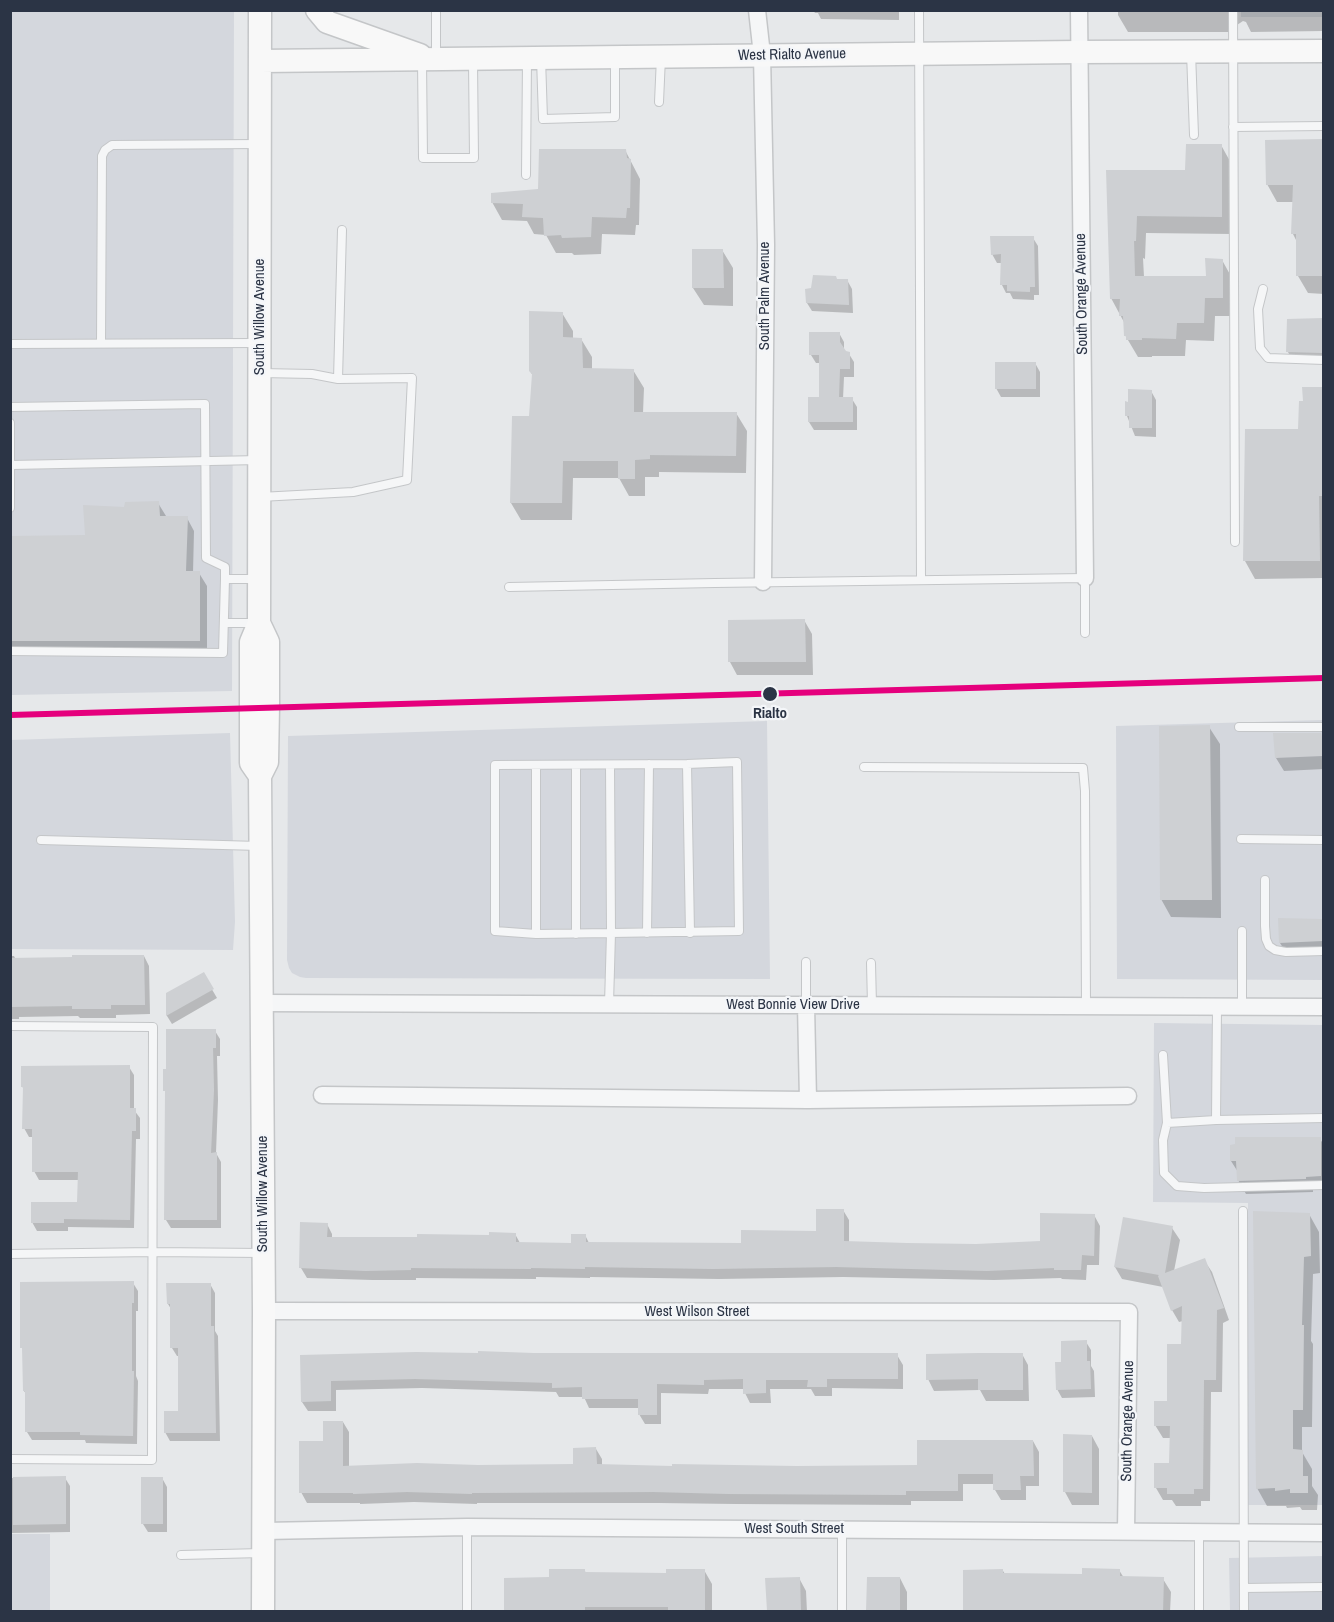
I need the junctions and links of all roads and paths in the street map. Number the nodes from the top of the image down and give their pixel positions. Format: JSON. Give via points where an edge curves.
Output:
{"nodes":[{"id":1,"x":260,"y":10,"type":"edge"},
{"id":2,"x":317,"y":10,"type":"edge"},
{"id":3,"x":436,"y":10,"type":"edge"},
{"id":4,"x":757,"y":10,"type":"edge"},
{"id":5,"x":920,"y":10,"type":"edge"},
{"id":6,"x":1079,"y":10,"type":"edge"},
{"id":7,"x":1233,"y":10,"type":"edge"},
{"id":8,"x":1191,"y":51,"type":"junction"},
{"id":9,"x":1233,"y":51,"type":"junction"},
{"id":10,"x":1323,"y":51,"type":"edge"},
{"id":11,"x":1079,"y":52,"type":"junction"},
{"id":12,"x":920,"y":54,"type":"junction"},
{"id":13,"x":762,"y":55,"type":"junction"},
{"id":14,"x":615,"y":57,"type":"junction"},
{"id":15,"x":661,"y":57,"type":"junction"},
{"id":16,"x":534,"y":58,"type":"junction"},
{"id":17,"x":429,"y":59,"type":"junction"},
{"id":18,"x":473,"y":59,"type":"junction"},
{"id":19,"x":261,"y":61,"type":"junction"},
{"id":20,"x":659,"y":102,"type":"dead end"},
{"id":21,"x":1323,"y":126,"type":"edge"},
{"id":22,"x":1233,"y":127,"type":"junction"},
{"id":23,"x":1194,"y":135,"type":"dead end"},
{"id":24,"x":261,"y":144,"type":"junction"},
{"id":25,"x":526,"y":175,"type":"dead end"},
{"id":26,"x":342,"y":230,"type":"dead end"},
{"id":27,"x":1263,"y":289,"type":"dead end"},
{"id":28,"x":260,"y":343,"type":"junction"},
{"id":29,"x":10,"y":344,"type":"edge"},
{"id":30,"x":101,"y":344,"type":"junction"},
{"id":31,"x":1323,"y":360,"type":"edge"},
{"id":32,"x":260,"y":373,"type":"junction"},
{"id":33,"x":338,"y":380,"type":"junction"},
{"id":34,"x":10,"y":406,"type":"edge"},
{"id":35,"x":10,"y":423,"type":"edge"},
{"id":36,"x":260,"y":460,"type":"junction"},
{"id":37,"x":205,"y":462,"type":"junction"},
{"id":38,"x":11,"y":465,"type":"edge"},
{"id":39,"x":260,"y":497,"type":"junction"},
{"id":40,"x":10,"y":508,"type":"edge"},
{"id":41,"x":1235,"y":542,"type":"dead end"},
{"id":42,"x":1085,"y":578,"type":"junction"},
{"id":43,"x":225,"y":579,"type":"junction"},
{"id":44,"x":259,"y":579,"type":"junction"},
{"id":45,"x":921,"y":580,"type":"junction"},
{"id":46,"x":763,"y":582,"type":"junction"},
{"id":47,"x":509,"y":587,"type":"dead end"},
{"id":48,"x":224,"y":623,"type":"junction"},
{"id":49,"x":259,"y":623,"type":"junction"},
{"id":50,"x":1085,"y":633,"type":"dead end"},
{"id":51,"x":10,"y":651,"type":"edge"},
{"id":52,"x":1239,"y":727,"type":"dead end"},
{"id":53,"x":1323,"y":727,"type":"edge"},
{"id":54,"x":649,"y":764,"type":"junction"},
{"id":55,"x":687,"y":764,"type":"junction"},
{"id":56,"x":576,"y":765,"type":"junction"},
{"id":57,"x":610,"y":765,"type":"junction"},
{"id":58,"x":537,"y":766,"type":"junction"},
{"id":59,"x":864,"y":767,"type":"dead end"},
{"id":60,"x":1241,"y":839,"type":"dead end"},
{"id":61,"x":41,"y":840,"type":"dead end"},
{"id":62,"x":1323,"y":840,"type":"edge"},
{"id":63,"x":261,"y":846,"type":"junction"},
{"id":64,"x":1265,"y":880,"type":"dead end"},
{"id":65,"x":1242,"y":931,"type":"dead end"},
{"id":66,"x":611,"y":933,"type":"junction"},
{"id":67,"x":648,"y":933,"type":"junction"},
{"id":68,"x":690,"y":933,"type":"junction"},
{"id":69,"x":536,"y":934,"type":"junction"},
{"id":70,"x":576,"y":934,"type":"junction"},
{"id":71,"x":1323,"y":951,"type":"edge"},
{"id":72,"x":806,"y":962,"type":"dead end"},
{"id":73,"x":871,"y":963,"type":"dead end"},
{"id":74,"x":262,"y":1003,"type":"junction"},
{"id":75,"x":609,"y":1004,"type":"junction"},
{"id":76,"x":806,"y":1005,"type":"junction"},
{"id":77,"x":872,"y":1005,"type":"junction"},
{"id":78,"x":1086,"y":1006,"type":"junction"},
{"id":79,"x":1217,"y":1007,"type":"junction"},
{"id":80,"x":1242,"y":1007,"type":"junction"},
{"id":81,"x":1323,"y":1007,"type":"edge"},
{"id":82,"x":10,"y":1026,"type":"edge"},
{"id":83,"x":1163,"y":1055,"type":"dead end"},
{"id":84,"x":322,"y":1095,"type":"dead end"},
{"id":85,"x":1128,"y":1096,"type":"dead end"},
{"id":86,"x":808,"y":1100,"type":"junction"},
{"id":87,"x":1323,"y":1118,"type":"edge"},
{"id":88,"x":1216,"y":1120,"type":"junction"},
{"id":89,"x":1167,"y":1123,"type":"junction"},
{"id":90,"x":1323,"y":1185,"type":"edge"},
{"id":91,"x":1243,"y":1211,"type":"dead end"},
{"id":92,"x":153,"y":1252,"type":"junction"},
{"id":93,"x":264,"y":1253,"type":"junction"},
{"id":94,"x":10,"y":1254,"type":"edge"},
{"id":95,"x":264,"y":1311,"type":"junction"},
{"id":96,"x":1129,"y":1312,"type":"joint"},
{"id":97,"x":10,"y":1459,"type":"edge"},
{"id":98,"x":467,"y":1527,"type":"junction"},
{"id":99,"x":842,"y":1529,"type":"junction"},
{"id":100,"x":1126,"y":1531,"type":"junction"},
{"id":101,"x":1199,"y":1531,"type":"junction"},
{"id":102,"x":1244,"y":1532,"type":"junction"},
{"id":103,"x":1323,"y":1533,"type":"edge"},
{"id":104,"x":263,"y":1542,"type":"junction"},
{"id":105,"x":180,"y":1555,"type":"dead end"},
{"id":106,"x":1323,"y":1587,"type":"edge"},
{"id":107,"x":1244,"y":1588,"type":"junction"},
{"id":108,"x":263,"y":1611,"type":"edge"},
{"id":109,"x":467,"y":1611,"type":"edge"},
{"id":110,"x":842,"y":1611,"type":"edge"},
{"id":111,"x":1199,"y":1611,"type":"edge"},
{"id":112,"x":1244,"y":1611,"type":"edge"}],
"edges":[{"from":1,"to":19,"type":"street","name":"South Willow Avenue"},
{"from":2,"to":17,"type":"street","via":[[327,22]]},
{"from":3,"to":17,"type":"lane"},
{"from":4,"to":13,"type":"street","name":"South Palm Avenue"},
{"from":5,"to":12,"type":"lane"},
{"from":6,"to":11,"type":"street","name":"South Orange Avenue"},
{"from":7,"to":9,"type":"lane"},
{"from":8,"to":9,"type":"street","name":"West Rialto Avenue"},
{"from":8,"to":11,"type":"street","name":"West Rialto Avenue"},
{"from":8,"to":23,"type":"lane"},
{"from":9,"to":10,"type":"street","name":"West Rialto Avenue"},
{"from":9,"to":22,"type":"lane"},
{"from":11,"to":12,"type":"street","name":"West Rialto Avenue"},
{"from":11,"to":42,"type":"street","name":"South Orange Avenue"},
{"from":12,"to":13,"type":"street","name":"West Rialto Avenue"},
{"from":12,"to":45,"type":"lane"},
{"from":13,"to":15,"type":"street","name":"West Rialto Avenue"},
{"from":13,"to":46,"type":"street","name":"South Palm Avenue","via":[[766,305]]},
{"from":14,"to":15,"type":"street","name":"West Rialto Avenue"},
{"from":14,"to":16,"type":"street","name":"West Rialto Avenue"},
{"from":14,"to":16,"type":"lane","via":[[615,117],[543,119]]},
{"from":15,"to":20,"type":"lane"},
{"from":16,"to":18,"type":"street","name":"West Rialto Avenue"},
{"from":16,"to":25,"type":"lane"},
{"from":17,"to":18,"type":"street","name":"West Rialto Avenue"},
{"from":17,"to":18,"type":"lane","via":[[423,158],[474,158]]},
{"from":17,"to":19,"type":"street","name":"West Rialto Avenue"},
{"from":19,"to":24,"type":"street","name":"South Willow Avenue"},
{"from":21,"to":22,"type":"lane"},
{"from":22,"to":41,"type":"lane"},
{"from":24,"to":28,"type":"street","name":"South Willow Avenue"},
{"from":24,"to":30,"type":"lane","via":[[112,145],[105,150]]},
{"from":26,"to":33,"type":"lane"},
{"from":27,"to":31,"type":"lane","via":[[1258,309],[1260,348],[1268,358]]},
{"from":28,"to":30,"type":"lane"},
{"from":28,"to":32,"type":"street","name":"South Willow Avenue"},
{"from":29,"to":30,"type":"lane"},
{"from":32,"to":33,"type":"lane","via":[[312,374]]},
{"from":32,"to":36,"type":"street","name":"South Willow Avenue"},
{"from":33,"to":39,"type":"lane","via":[[412,378],[407,480],[353,492]]},
{"from":34,"to":37,"type":"lane","via":[[205,404]]},
{"from":35,"to":38,"type":"lane"},
{"from":36,"to":37,"type":"lane"},
{"from":36,"to":39,"type":"street","name":"South Willow Avenue"},
{"from":37,"to":38,"type":"lane"},
{"from":37,"to":43,"type":"lane","via":[[206,558],[225,567]]},
{"from":38,"to":40,"type":"lane"},
{"from":39,"to":44,"type":"street","name":"South Willow Avenue"},
{"from":42,"to":45,"type":"lane"},
{"from":42,"to":50,"type":"lane"},
{"from":43,"to":44,"type":"lane"},
{"from":43,"to":48,"type":"lane"},
{"from":44,"to":49,"type":"street","name":"South Willow Avenue"},
{"from":45,"to":46,"type":"lane"},
{"from":46,"to":47,"type":"lane"},
{"from":48,"to":49,"type":"lane"},
{"from":48,"to":51,"type":"lane","via":[[223,653]]},
{"from":49,"to":63,"type":"street","name":"South Willow Avenue","via":[[268,642],[267,762],[260,776]]},
{"from":52,"to":53,"type":"lane"},
{"from":54,"to":55,"type":"lane"},
{"from":54,"to":57,"type":"lane"},
{"from":54,"to":67,"type":"lane"},
{"from":55,"to":68,"type":"lane"},
{"from":55,"to":68,"type":"lane","via":[[737,762],[739,931]]},
{"from":56,"to":57,"type":"lane"},
{"from":56,"to":58,"type":"lane"},
{"from":56,"to":70,"type":"lane"},
{"from":57,"to":66,"type":"lane"},
{"from":58,"to":69,"type":"lane"},
{"from":58,"to":69,"type":"lane","via":[[495,765],[495,931]]},
{"from":59,"to":78,"type":"lane","via":[[1083,768]]},
{"from":60,"to":62,"type":"lane"},
{"from":61,"to":63,"type":"lane"},
{"from":63,"to":74,"type":"street","name":"South Willow Avenue"},
{"from":64,"to":71,"type":"lane","via":[[1269,946],[1286,952]]},
{"from":65,"to":80,"type":"lane"},
{"from":66,"to":67,"type":"lane"},
{"from":66,"to":70,"type":"lane"},
{"from":66,"to":75,"type":"lane"},
{"from":67,"to":68,"type":"lane"},
{"from":69,"to":70,"type":"lane"},
{"from":72,"to":76,"type":"lane"},
{"from":73,"to":77,"type":"lane"},
{"from":74,"to":75,"type":"street","name":"West Bonnie View Drive"},
{"from":74,"to":93,"type":"street","name":"South Willow Avenue"},
{"from":75,"to":76,"type":"street","name":"West Bonnie View Drive"},
{"from":76,"to":77,"type":"street","name":"West Bonnie View Drive"},
{"from":76,"to":86,"type":"street"},
{"from":77,"to":78,"type":"street","name":"West Bonnie View Drive"},
{"from":78,"to":79,"type":"street","name":"West Bonnie View Drive"},
{"from":79,"to":80,"type":"street","name":"West Bonnie View Drive"},
{"from":79,"to":88,"type":"lane"},
{"from":80,"to":81,"type":"street","name":"West Bonnie View Drive"},
{"from":82,"to":92,"type":"lane","via":[[153,1027]]},
{"from":83,"to":89,"type":"lane"},
{"from":84,"to":86,"type":"street"},
{"from":85,"to":86,"type":"street"},
{"from":87,"to":88,"type":"lane"},
{"from":88,"to":89,"type":"lane"},
{"from":89,"to":90,"type":"lane","via":[[1164,1173],[1177,1186]]},
{"from":91,"to":102,"type":"lane"},
{"from":92,"to":93,"type":"lane"},
{"from":92,"to":94,"type":"lane"},
{"from":92,"to":97,"type":"lane","via":[[152,1460]]},
{"from":93,"to":95,"type":"street","name":"South Willow Avenue"},
{"from":95,"to":96,"type":"street","name":"West Wilson Street"},
{"from":95,"to":104,"type":"street","name":"South Willow Avenue"},
{"from":96,"to":100,"type":"street","name":"South Orange Avenue"},
{"from":98,"to":99,"type":"street","name":"West South Street"},
{"from":98,"to":104,"type":"street","name":"West South Street"},
{"from":98,"to":109,"type":"lane"},
{"from":99,"to":100,"type":"street","name":"West South Street"},
{"from":99,"to":110,"type":"lane"},
{"from":100,"to":101,"type":"street","name":"West South Street"},
{"from":101,"to":102,"type":"street","name":"West South Street"},
{"from":101,"to":111,"type":"lane"},
{"from":102,"to":103,"type":"street","name":"West South Street"},
{"from":102,"to":107,"type":"lane"},
{"from":104,"to":105,"type":"lane"},
{"from":104,"to":108,"type":"street","name":"South Willow Avenue"},
{"from":106,"to":107,"type":"lane"},
{"from":107,"to":112,"type":"lane"}]}
